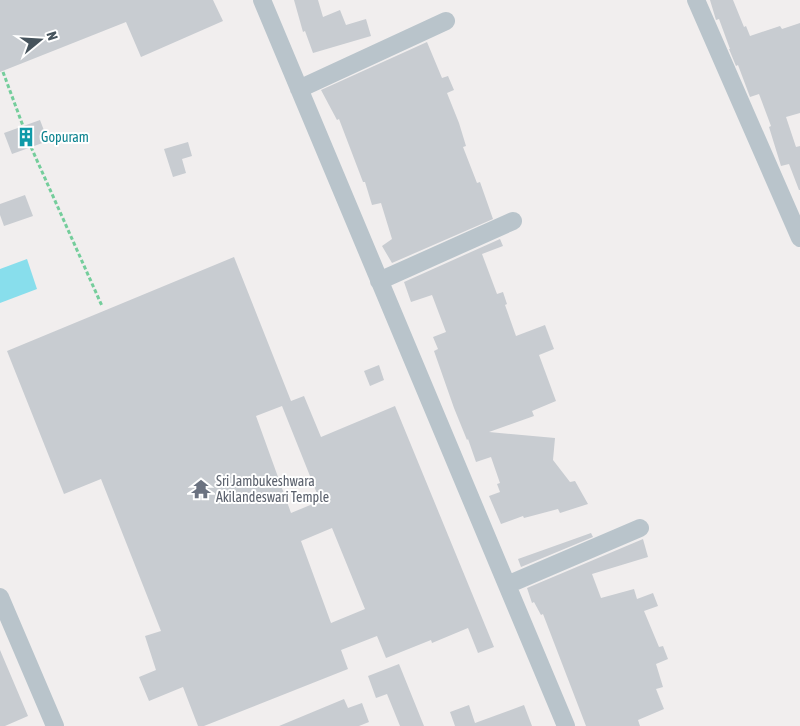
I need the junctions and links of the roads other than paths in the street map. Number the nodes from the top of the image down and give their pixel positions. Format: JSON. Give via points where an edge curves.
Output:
{"nodes":[{"id":1,"x":262,"y":0,"type":"edge"},
{"id":2,"x":696,"y":0,"type":"edge"},
{"id":3,"x":446,"y":21,"type":"dead end"},
{"id":4,"x":299,"y":90,"type":"junction"},
{"id":5,"x":513,"y":221,"type":"dead end"},
{"id":6,"x":800,"y":238,"type":"edge"},
{"id":7,"x":379,"y":280,"type":"junction"},
{"id":8,"x":640,"y":528,"type":"dead end"},
{"id":9,"x":507,"y":585,"type":"junction"},
{"id":10,"x":0,"y":597,"type":"edge"},
{"id":11,"x":55,"y":726,"type":"edge"},
{"id":12,"x":566,"y":726,"type":"edge"}],
"edges":[{"from":1,"to":4,"type":"street"},
{"from":2,"to":6,"type":"street"},
{"from":3,"to":4,"type":"street"},
{"from":4,"to":7,"type":"street"},
{"from":5,"to":7,"type":"street"},
{"from":7,"to":9,"type":"street"},
{"from":8,"to":9,"type":"street"},
{"from":9,"to":12,"type":"street"},
{"from":10,"to":11,"type":"street"}]}
